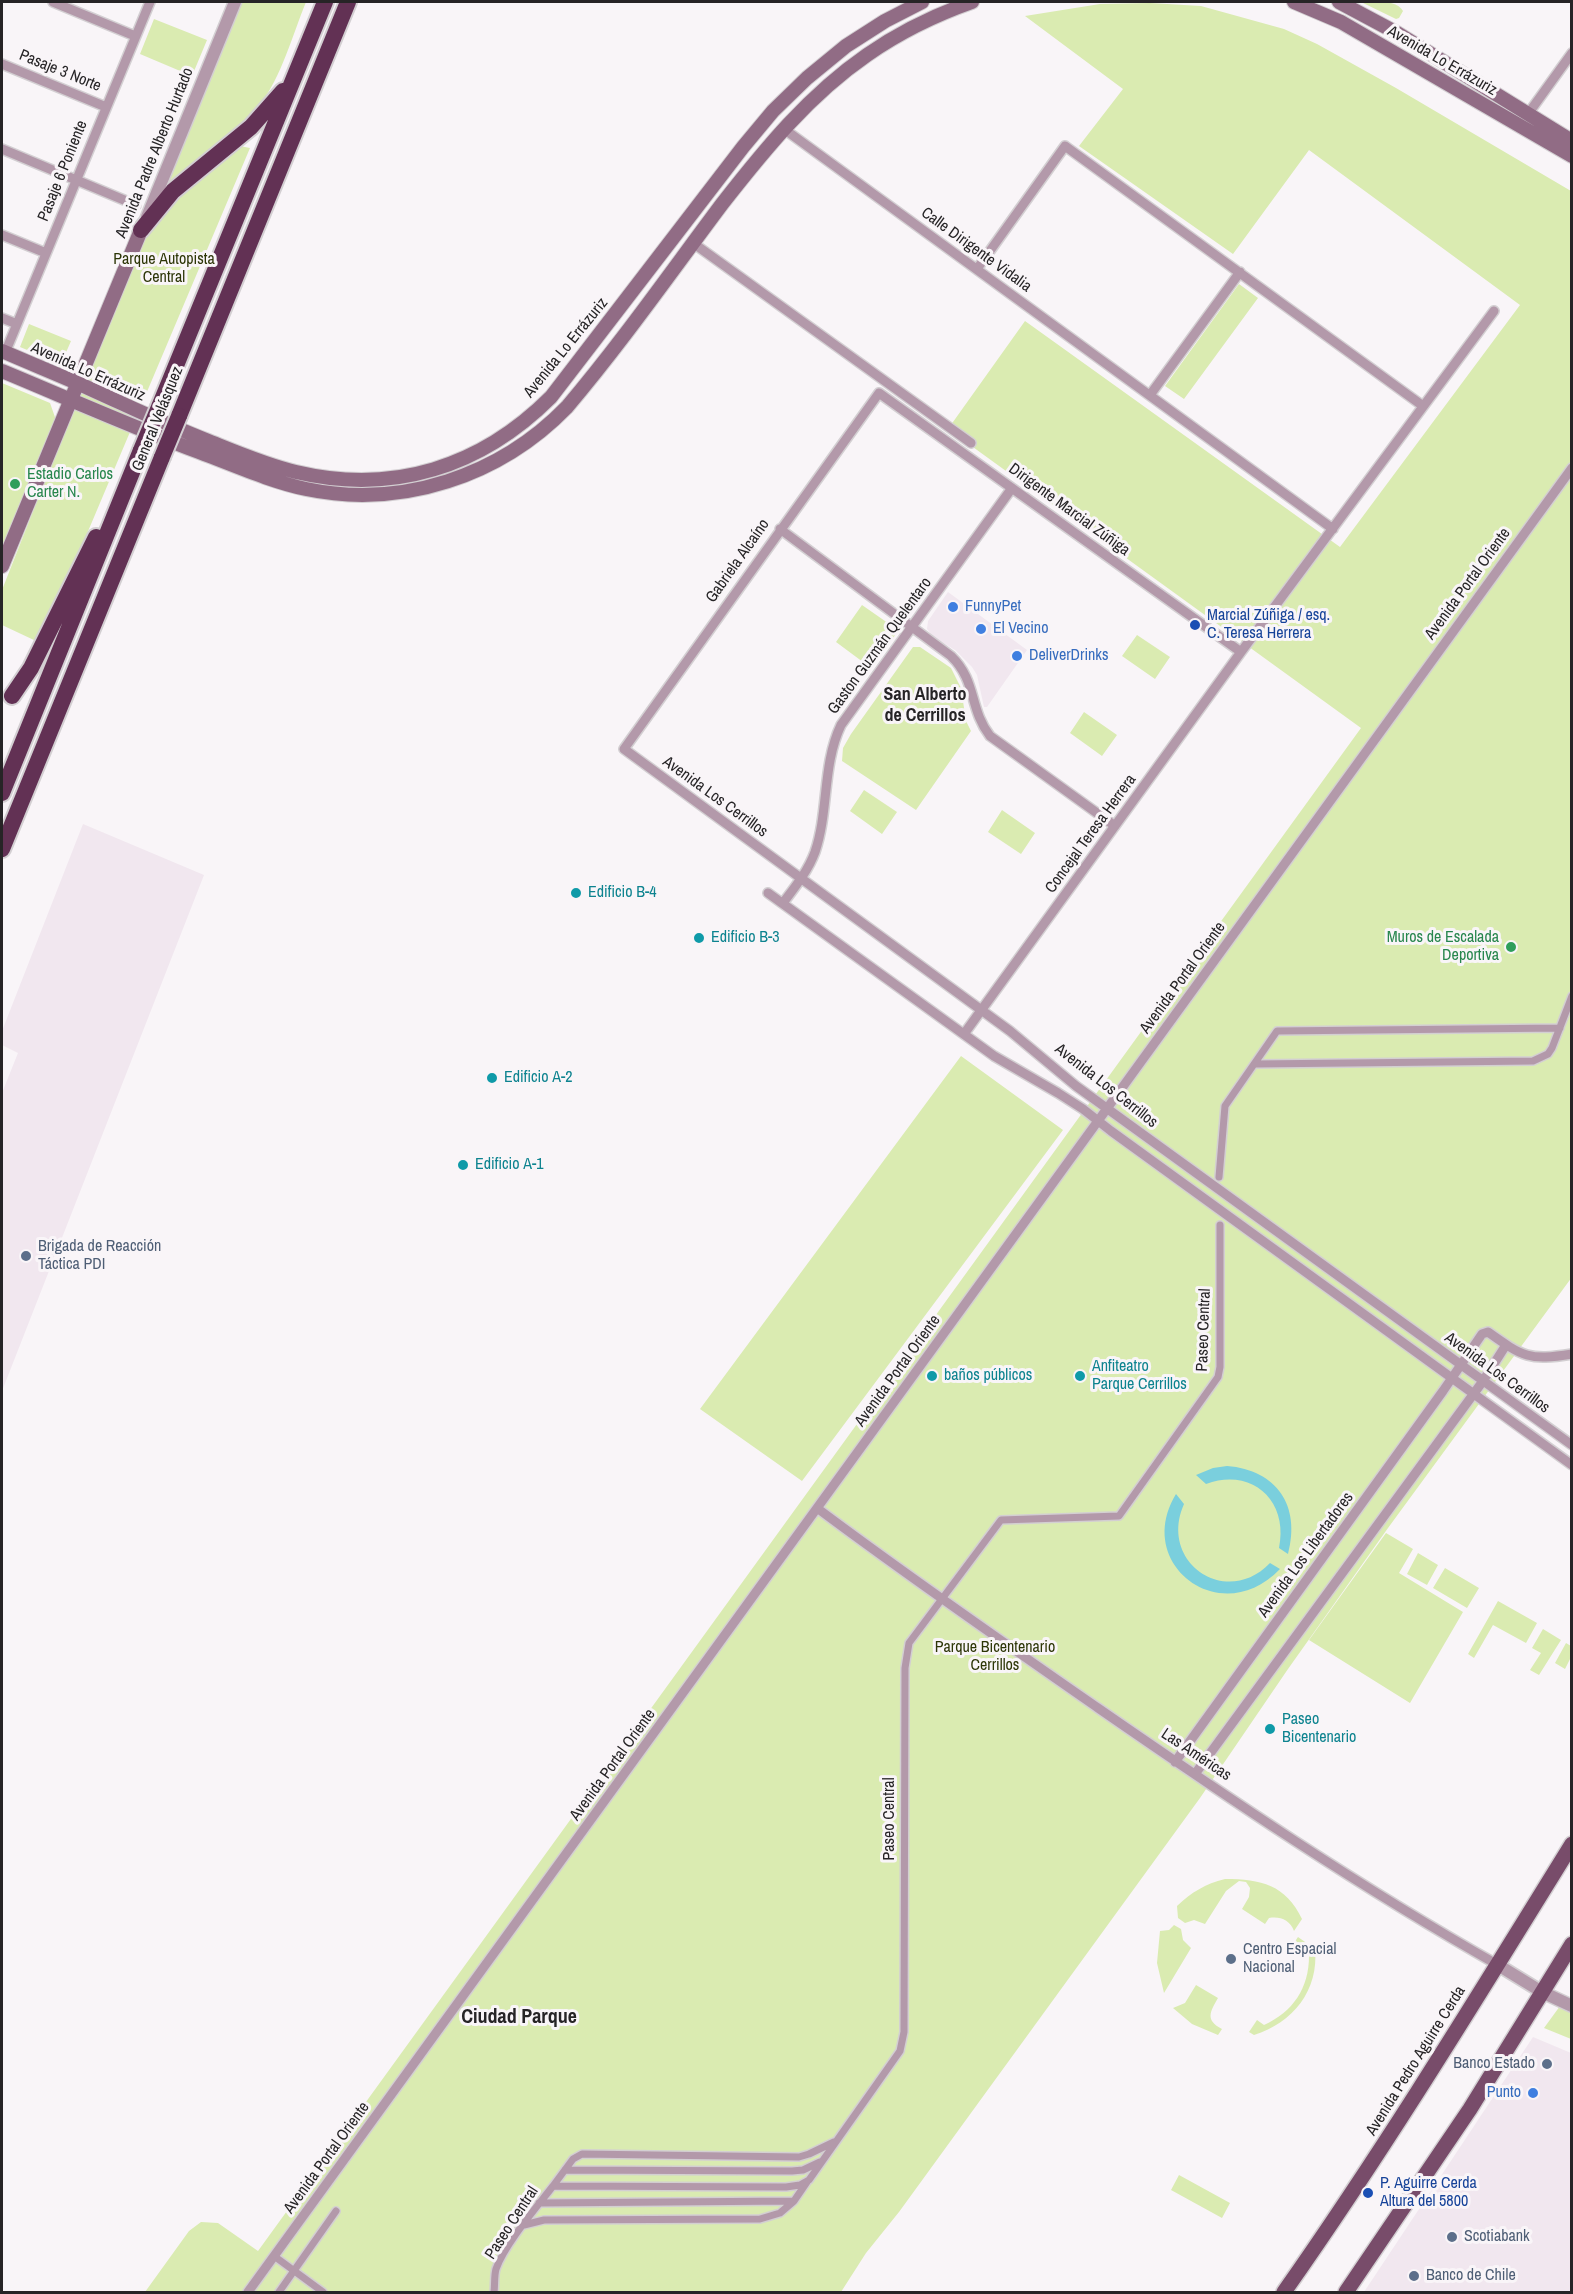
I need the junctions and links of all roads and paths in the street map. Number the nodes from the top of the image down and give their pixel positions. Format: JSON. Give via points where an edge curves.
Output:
{"nodes":[{"id":1,"x":53,"y":2,"type":"edge"},
{"id":2,"x":150,"y":2,"type":"edge"},
{"id":3,"x":236,"y":2,"type":"edge"},
{"id":4,"x":325,"y":2,"type":"edge"},
{"id":5,"x":348,"y":2,"type":"edge"},
{"id":6,"x":922,"y":2,"type":"edge"},
{"id":7,"x":972,"y":2,"type":"edge"},
{"id":8,"x":1294,"y":2,"type":"edge"},
{"id":9,"x":1338,"y":2,"type":"edge"},
{"id":10,"x":1361,"y":6,"type":"edge"},
{"id":11,"x":135,"y":36,"type":"junction"},
{"id":12,"x":1572,"y":53,"type":"edge"},
{"id":13,"x":2,"y":64,"type":"edge"},
{"id":14,"x":298,"y":68,"type":"junction"},
{"id":15,"x":106,"y":107,"type":"junction"},
{"id":16,"x":1528,"y":114,"type":"junction"},
{"id":17,"x":784,"y":129,"type":"junction"},
{"id":18,"x":1572,"y":141,"type":"edge"},
{"id":19,"x":2,"y":149,"type":"edge"},
{"id":20,"x":1572,"y":156,"type":"edge"},
{"id":21,"x":76,"y":180,"type":"junction"},
{"id":22,"x":136,"y":205,"type":"dead end"},
{"id":23,"x":141,"y":230,"type":"junction"},
{"id":24,"x":2,"y":235,"type":"edge"},
{"id":25,"x":693,"y":243,"type":"junction"},
{"id":26,"x":46,"y":253,"type":"junction"},
{"id":27,"x":977,"y":269,"type":"junction"},
{"id":28,"x":1240,"y":272,"type":"junction"},
{"id":29,"x":1494,"y":311,"type":"dead end"},
{"id":30,"x":2,"y":318,"type":"edge"},
{"id":31,"x":17,"y":324,"type":"junction"},
{"id":32,"x":3,"y":352,"type":"edge"},
{"id":33,"x":2,"y":371,"type":"edge"},
{"id":34,"x":79,"y":384,"type":"junction"},
{"id":35,"x":879,"y":393,"type":"joint"},
{"id":36,"x":1150,"y":395,"type":"junction"},
{"id":37,"x":72,"y":400,"type":"junction"},
{"id":38,"x":1423,"y":406,"type":"junction"},
{"id":39,"x":971,"y":443,"type":"dead end"},
{"id":40,"x":1572,"y":468,"type":"edge"},
{"id":41,"x":1012,"y":488,"type":"junction"},
{"id":42,"x":125,"y":490,"type":"junction"},
{"id":43,"x":1333,"y":529,"type":"junction"},
{"id":44,"x":780,"y":530,"type":"junction"},
{"id":45,"x":2,"y":566,"type":"edge"},
{"id":46,"x":913,"y":627,"type":"junction"},
{"id":47,"x":1241,"y":652,"type":"junction"},
{"id":48,"x":12,"y":696,"type":"dead end"},
{"id":49,"x":624,"y":749,"type":"joint"},
{"id":50,"x":2,"y":793,"type":"edge"},
{"id":51,"x":1115,"y":826,"type":"junction"},
{"id":52,"x":2,"y":849,"type":"edge"},
{"id":53,"x":801,"y":878,"type":"junction"},
{"id":54,"x":768,"y":893,"type":"dead end"},
{"id":55,"x":783,"y":903,"type":"junction"},
{"id":56,"x":1572,"y":996,"type":"edge"},
{"id":57,"x":982,"y":1010,"type":"junction"},
{"id":58,"x":1560,"y":1028,"type":"junction"},
{"id":59,"x":964,"y":1034,"type":"junction"},
{"id":60,"x":1256,"y":1064,"type":"junction"},
{"id":61,"x":1107,"y":1108,"type":"junction"},
{"id":62,"x":1099,"y":1120,"type":"junction"},
{"id":63,"x":1219,"y":1177,"type":"dead end"},
{"id":64,"x":1220,"y":1225,"type":"dead end"},
{"id":65,"x":1506,"y":1345,"type":"junction"},
{"id":66,"x":1572,"y":1353,"type":"edge"},
{"id":67,"x":1461,"y":1365,"type":"junction"},
{"id":68,"x":1451,"y":1379,"type":"junction"},
{"id":69,"x":1483,"y":1381,"type":"junction"},
{"id":70,"x":1473,"y":1394,"type":"junction"},
{"id":71,"x":1572,"y":1445,"type":"edge"},
{"id":72,"x":1572,"y":1465,"type":"edge"},
{"id":73,"x":817,"y":1509,"type":"junction"},
{"id":74,"x":941,"y":1598,"type":"junction"},
{"id":75,"x":1175,"y":1762,"type":"junction"},
{"id":76,"x":1195,"y":1774,"type":"junction"},
{"id":77,"x":1572,"y":1844,"type":"edge"},
{"id":78,"x":1572,"y":1944,"type":"edge"},
{"id":79,"x":1498,"y":1965,"type":"junction"},
{"id":80,"x":1542,"y":1992,"type":"junction"},
{"id":81,"x":1572,"y":2006,"type":"edge"},
{"id":82,"x":837,"y":2140,"type":"junction"},
{"id":83,"x":822,"y":2161,"type":"junction"},
{"id":84,"x":565,"y":2170,"type":"junction"},
{"id":85,"x":809,"y":2180,"type":"junction"},
{"id":86,"x":552,"y":2186,"type":"junction"},
{"id":87,"x":794,"y":2201,"type":"junction"},
{"id":88,"x":539,"y":2203,"type":"junction"},
{"id":89,"x":336,"y":2211,"type":"dead end"},
{"id":90,"x":522,"y":2226,"type":"junction"},
{"id":91,"x":274,"y":2256,"type":"junction"},
{"id":92,"x":295,"y":2271,"type":"junction"},
{"id":93,"x":248,"y":2292,"type":"edge"},
{"id":94,"x":279,"y":2292,"type":"edge"},
{"id":95,"x":324,"y":2292,"type":"edge"},
{"id":96,"x":494,"y":2292,"type":"edge"},
{"id":97,"x":1284,"y":2292,"type":"edge"},
{"id":98,"x":1346,"y":2292,"type":"edge"}],
"edges":[{"from":1,"to":11,"type":"street"},
{"from":2,"to":11,"type":"street","name":"Pasaje 6 Poniente"},
{"from":3,"to":23,"type":"street","name":"Avenida Padre Alberto Hurtado"},
{"from":4,"to":14,"type":"highway","name":"General Velásquez"},
{"from":5,"to":52,"type":"highway","name":"General Velásquez","bridge":true},
{"from":6,"to":34,"type":"main road","name":"Avenida Lo Errázuriz","via":[[846,46],[789,95],[743,147],[551,397],[519,426],[474,455],[438,469],[396,477],[362,480],[316,476],[281,468],[176,428]]},
{"from":7,"to":17,"type":"main road","name":"Avenida Lo Errázuriz","via":[[930,18],[867,55],[822,91]]},
{"from":8,"to":20,"type":"main road","name":"Avenida Lo Errázuriz","via":[[1350,27]]},
{"from":9,"to":10,"type":"main road","name":"Avenida Lo Errázuriz"},
{"from":10,"to":16,"type":"main road","name":"Avenida Lo Errázuriz"},
{"from":11,"to":15,"type":"street","name":"Pasaje 6 Poniente"},
{"from":12,"to":16,"type":"street"},
{"from":13,"to":15,"type":"street","name":"Pasaje 3 Norte"},
{"from":14,"to":23,"type":"highway","via":[[264,114],[173,191]]},
{"from":14,"to":42,"type":"highway","name":"General Velásquez","bridge":true},
{"from":15,"to":21,"type":"street","name":"Pasaje 6 Poniente"},
{"from":16,"to":18,"type":"main road","name":"Avenida Lo Errázuriz"},
{"from":17,"to":25,"type":"main road","name":"Avenida Lo Errázuriz"},
{"from":17,"to":27,"type":"street","name":"Calle Dirigente Vidalia"},
{"from":19,"to":21,"type":"street"},
{"from":21,"to":22,"type":"street"},
{"from":21,"to":26,"type":"street","name":"Pasaje 6 Poniente"},
{"from":23,"to":34,"type":"main road","name":"Avenida Padre Alberto Hurtado"},
{"from":24,"to":26,"type":"street"},
{"from":25,"to":37,"type":"main road","name":"Avenida Lo Errázuriz","via":[[591,379],[550,424],[496,462],[437,485],[367,495],[304,489],[184,447]]},
{"from":25,"to":39,"type":"street"},
{"from":26,"to":31,"type":"street","name":"Pasaje 6 Poniente"},
{"from":27,"to":28,"type":"street","via":[[1065,146]]},
{"from":27,"to":36,"type":"street","name":"Calle Dirigente Vidalia"},
{"from":28,"to":36,"type":"street"},
{"from":28,"to":38,"type":"street"},
{"from":29,"to":38,"type":"street","name":"Concejal Teresa Herrera"},
{"from":30,"to":31,"type":"street"},
{"from":31,"to":32,"type":"street","name":"Pasaje 6 Poniente"},
{"from":32,"to":34,"type":"main road","name":"Avenida Lo Errázuriz"},
{"from":33,"to":37,"type":"main road","name":"Avenida Lo Errázuriz"},
{"from":34,"to":37,"type":"main road","name":"Avenida Padre Alberto Hurtado"},
{"from":35,"to":41,"type":"street","name":"Dirigente Marcial Zúñiga"},
{"from":35,"to":44,"type":"street","name":"Gabriela Alcaíno"},
{"from":36,"to":43,"type":"street","name":"Calle Dirigente Vidalia"},
{"from":37,"to":45,"type":"main road","name":"Avenida Padre Alberto Hurtado"},
{"from":38,"to":43,"type":"street","name":"Concejal Teresa Herrera"},
{"from":40,"to":61,"type":"street","name":"Avenida Portal Oriente"},
{"from":41,"to":46,"type":"street","name":"Gaston Guzmán Quelentaro"},
{"from":41,"to":47,"type":"street","name":"Dirigente Marcial Zúñiga"},
{"from":42,"to":48,"type":"highway","via":[[80,567],[32,668]]},
{"from":42,"to":50,"type":"highway","name":"General Velásquez"},
{"from":43,"to":47,"type":"street","name":"Concejal Teresa Herrera"},
{"from":44,"to":46,"type":"street"},
{"from":44,"to":49,"type":"street","name":"Gabriela Alcaíno"},
{"from":46,"to":51,"type":"street","via":[[961,665],[971,685],[978,717],[990,736]]},
{"from":46,"to":53,"type":"street","name":"Gaston Guzmán Quelentaro","via":[[850,711],[834,740],[819,837]]},
{"from":47,"to":51,"type":"street","name":"Concejal Teresa Herrera"},
{"from":49,"to":53,"type":"street","name":"Avenida Los Cerrillos"},
{"from":51,"to":57,"type":"street","name":"Concejal Teresa Herrera"},
{"from":53,"to":55,"type":"street","name":"Gaston Guzmán Quelentaro"},
{"from":53,"to":57,"type":"street","name":"Avenida Los Cerrillos"},
{"from":54,"to":55,"type":"street","name":"Avenida Los Cerrillos"},
{"from":55,"to":59,"type":"street","name":"Avenida Los Cerrillos"},
{"from":56,"to":58,"type":"street"},
{"from":57,"to":59,"type":"street","name":"Concejal Teresa Herrera"},
{"from":57,"to":61,"type":"street","name":"Avenida Los Cerrillos"},
{"from":58,"to":60,"type":"street","via":[[1277,1031]]},
{"from":58,"to":60,"type":"street","via":[[1548,1054],[1524,1062]]},
{"from":59,"to":62,"type":"street","name":"Avenida Los Cerrillos"},
{"from":60,"to":63,"type":"street","via":[[1225,1106]]},
{"from":61,"to":62,"type":"street","name":"Avenida Portal Oriente"},
{"from":61,"to":67,"type":"street","name":"Avenida Los Cerrillos"},
{"from":62,"to":68,"type":"street","name":"Avenida Los Cerrillos"},
{"from":62,"to":73,"type":"street","name":"Avenida Portal Oriente"},
{"from":64,"to":74,"type":"street","name":"Paseo Central","via":[[1218,1377],[1119,1516],[1001,1520]]},
{"from":65,"to":66,"type":"street","via":[[1530,1357]]},
{"from":65,"to":67,"type":"street","name":"Avenida Los Libertadores","via":[[1488,1332],[1482,1334]]},
{"from":65,"to":69,"type":"street"},
{"from":67,"to":68,"type":"street","name":"Avenida Los Libertadores"},
{"from":67,"to":69,"type":"street","name":"Avenida Los Cerrillos"},
{"from":68,"to":70,"type":"street","name":"Avenida Los Cerrillos"},
{"from":68,"to":75,"type":"street","name":"Avenida Los Libertadores"},
{"from":69,"to":70,"type":"street"},
{"from":69,"to":71,"type":"street","name":"Avenida Los Cerrillos"},
{"from":70,"to":72,"type":"street","name":"Avenida Los Cerrillos"},
{"from":70,"to":76,"type":"street"},
{"from":73,"to":74,"type":"street","name":"Las Américas"},
{"from":73,"to":91,"type":"street","name":"Avenida Portal Oriente"},
{"from":74,"to":75,"type":"street","name":"Las Américas"},
{"from":74,"to":82,"type":"street","name":"Paseo Central","via":[[913,1635],[905,1659],[903,2042]]},
{"from":75,"to":76,"type":"street","name":"Las Américas"},
{"from":76,"to":79,"type":"street","name":"Las Américas","via":[[1325,1860]]},
{"from":77,"to":79,"type":"main road","name":"Avenida Pedro Aguirre Cerda"},
{"from":78,"to":80,"type":"main road"},
{"from":79,"to":80,"type":"street","name":"Las Américas"},
{"from":79,"to":97,"type":"main road","name":"Avenida Pedro Aguirre Cerda","via":[[1373,2162]]},
{"from":80,"to":81,"type":"street","name":"Las Américas"},
{"from":80,"to":98,"type":"main road","via":[[1466,2114]]},
{"from":82,"to":83,"type":"street","name":"Paseo Central"},
{"from":82,"to":84,"type":"street","via":[[794,2157],[582,2154]]},
{"from":83,"to":84,"type":"street","via":[[792,2171]]},
{"from":83,"to":85,"type":"street","name":"Paseo Central"},
{"from":84,"to":86,"type":"street"},
{"from":85,"to":86,"type":"street","name":"Paseo Central","via":[[786,2187]]},
{"from":85,"to":87,"type":"street"},
{"from":86,"to":88,"type":"street","name":"Paseo Central"},
{"from":87,"to":88,"type":"street"},
{"from":87,"to":90,"type":"street","via":[[780,2213],[760,2219],[544,2220]]},
{"from":88,"to":90,"type":"street","name":"Paseo Central"},
{"from":89,"to":92,"type":"street"},
{"from":90,"to":96,"type":"street","name":"Paseo Central","via":[[497,2268]]},
{"from":91,"to":92,"type":"street"},
{"from":91,"to":93,"type":"street","name":"Avenida Portal Oriente"},
{"from":92,"to":94,"type":"street"},
{"from":92,"to":95,"type":"street"}]}
